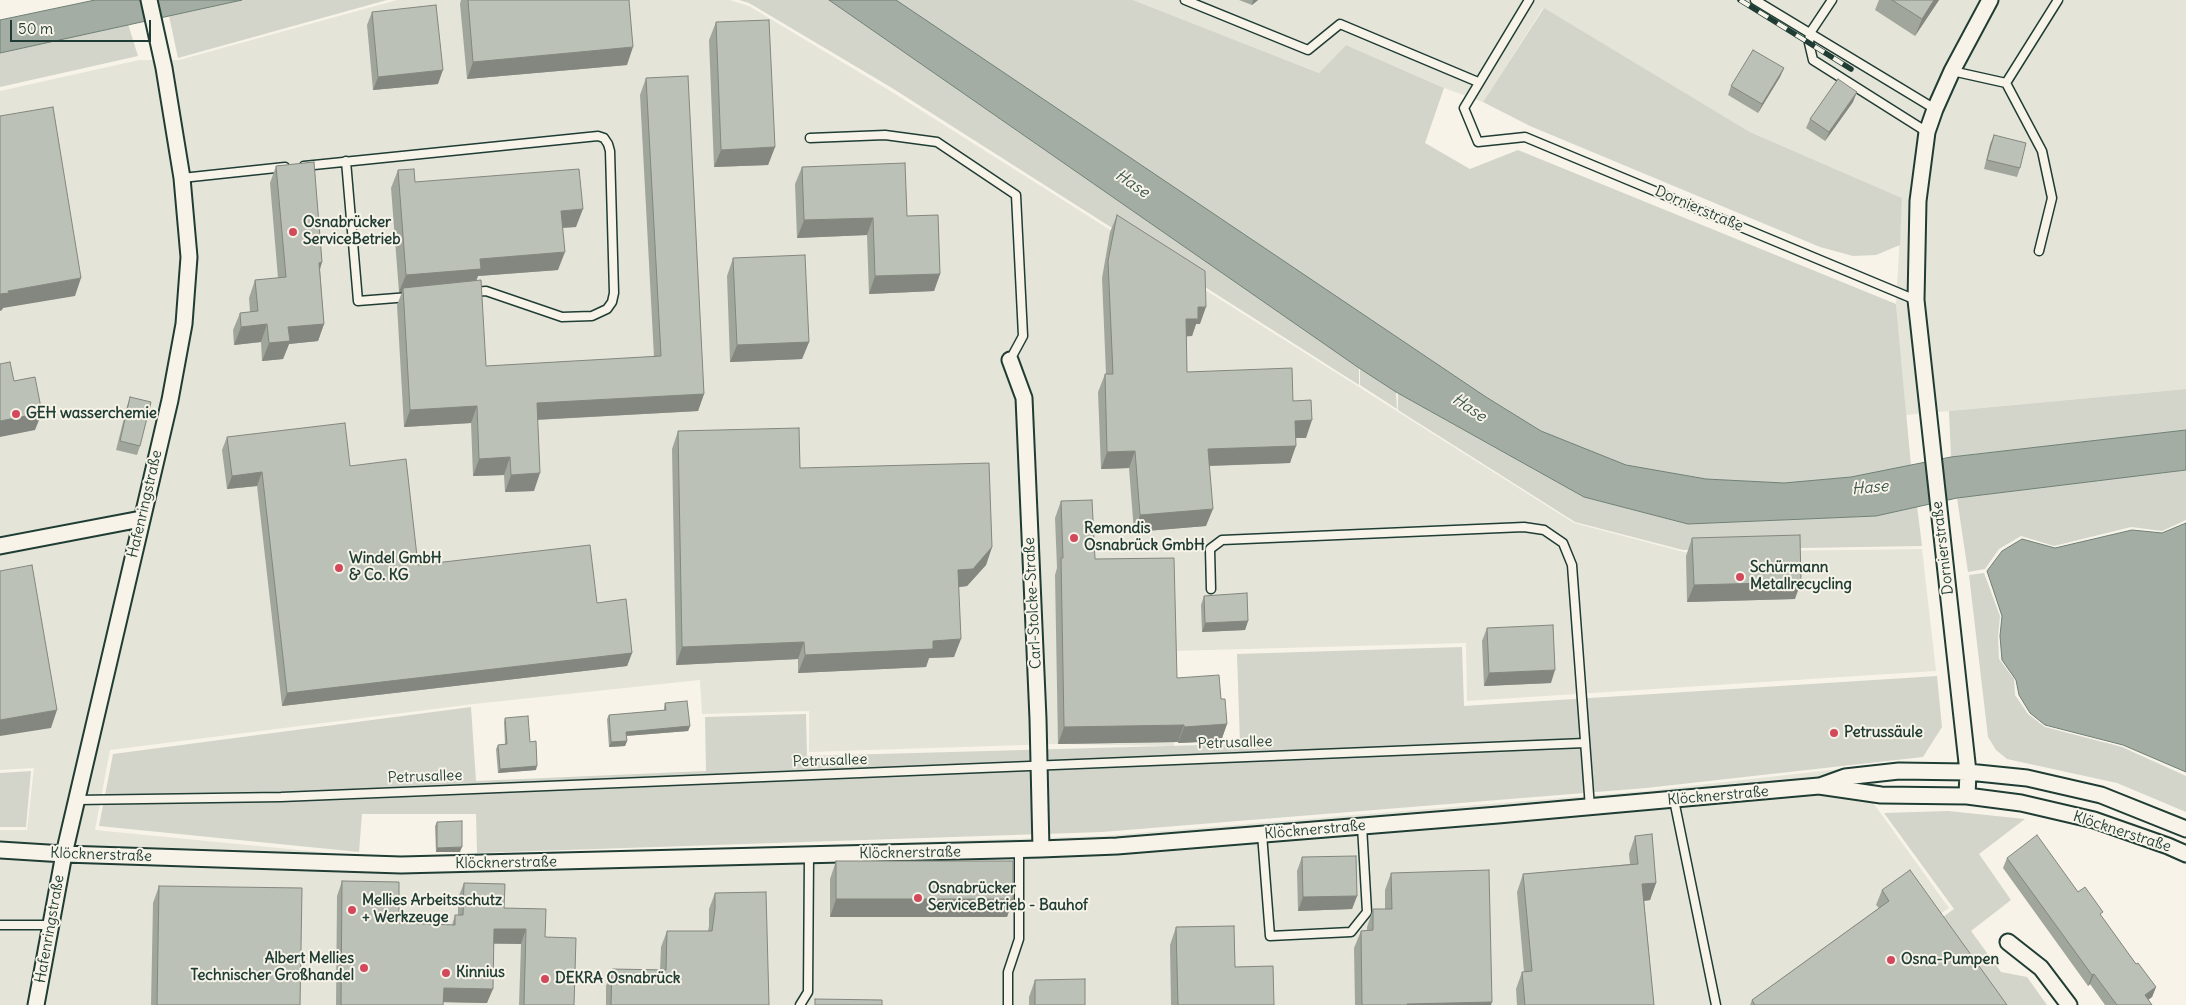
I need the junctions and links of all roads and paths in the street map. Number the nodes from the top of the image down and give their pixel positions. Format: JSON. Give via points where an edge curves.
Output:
{"nodes":[{"id":1,"x":148,"y":0,"type":"edge"},
{"id":2,"x":1185,"y":0,"type":"edge"},
{"id":3,"x":1529,"y":0,"type":"edge"},
{"id":4,"x":1756,"y":0,"type":"edge"},
{"id":5,"x":1832,"y":0,"type":"edge"},
{"id":6,"x":1990,"y":0,"type":"edge"},
{"id":7,"x":2058,"y":0,"type":"edge"},
{"id":8,"x":1810,"y":33,"type":"junction"},
{"id":9,"x":1952,"y":70,"type":"junction"},
{"id":10,"x":1478,"y":82,"type":"junction"},
{"id":11,"x":2006,"y":83,"type":"junction"},
{"id":12,"x":1935,"y":110,"type":"junction"},
{"id":13,"x":1927,"y":132,"type":"junction"},
{"id":14,"x":810,"y":138,"type":"dead end"},
{"id":15,"x":346,"y":161,"type":"junction"},
{"id":16,"x":182,"y":178,"type":"junction"},
{"id":17,"x":2039,"y":251,"type":"dead end"},
{"id":18,"x":467,"y":292,"type":"edge"},
{"id":19,"x":418,"y":296,"type":"edge"},
{"id":20,"x":1916,"y":300,"type":"junction"},
{"id":21,"x":1010,"y":360,"type":"joint"},
{"id":22,"x":141,"y":518,"type":"junction"},
{"id":23,"x":0,"y":546,"type":"edge"},
{"id":24,"x":1211,"y":589,"type":"dead end"},
{"id":25,"x":1585,"y":743,"type":"junction"},
{"id":26,"x":1040,"y":766,"type":"junction"},
{"id":27,"x":1968,"y":772,"type":"junction"},
{"id":28,"x":1819,"y":786,"type":"junction"},
{"id":29,"x":1967,"y":796,"type":"junction"},
{"id":30,"x":76,"y":800,"type":"junction"},
{"id":31,"x":1674,"y":800,"type":"junction"},
{"id":32,"x":1590,"y":808,"type":"junction"},
{"id":33,"x":1362,"y":826,"type":"junction"},
{"id":34,"x":2186,"y":829,"type":"edge"},
{"id":35,"x":1262,"y":834,"type":"junction"},
{"id":36,"x":1041,"y":849,"type":"junction"},
{"id":37,"x":0,"y":850,"type":"edge"},
{"id":38,"x":1019,"y":850,"type":"junction"},
{"id":39,"x":64,"y":854,"type":"junction"},
{"id":40,"x":2186,"y":854,"type":"edge"},
{"id":41,"x":809,"y":855,"type":"junction"},
{"id":42,"x":0,"y":925,"type":"edge"},
{"id":43,"x":51,"y":925,"type":"junction"},
{"id":44,"x":2008,"y":942,"type":"dead end"},
{"id":45,"x":36,"y":1005,"type":"edge"},
{"id":46,"x":800,"y":1005,"type":"edge"},
{"id":47,"x":1008,"y":1005,"type":"edge"},
{"id":48,"x":1716,"y":1005,"type":"edge"},
{"id":49,"x":2069,"y":1005,"type":"edge"}],
"edges":[{"from":1,"to":16,"type":"street","name":"Hafenringstraße","via":[[158,39]]},
{"from":2,"to":10,"type":"lane","via":[[1308,50],[1340,24]]},
{"from":3,"to":10,"type":"lane"},
{"from":4,"to":8,"type":"lane"},
{"from":5,"to":8,"type":"lane"},
{"from":6,"to":9,"type":"street","name":"Dornierstraße"},
{"from":7,"to":11,"type":"lane"},
{"from":8,"to":12,"type":"lane"},
{"from":8,"to":13,"type":"lane","via":[[1814,60]]},
{"from":9,"to":11,"type":"lane"},
{"from":9,"to":12,"type":"street","name":"Dornierstraße"},
{"from":10,"to":20,"type":"lane","name":"Dornierstraße","via":[[1464,108],[1478,142],[1525,137]]},
{"from":11,"to":17,"type":"lane","via":[[2042,151],[2052,198]]},
{"from":12,"to":13,"type":"street","name":"Dornierstraße"},
{"from":13,"to":20,"type":"street","name":"Dornierstraße","via":[[1918,202]]},
{"from":14,"to":21,"type":"lane","via":[[885,135],[937,142],[1016,195],[1023,336]]},
{"from":15,"to":16,"type":"lane"},
{"from":15,"to":18,"type":"lane","via":[[598,136],[604,138],[610,151],[614,293],[608,309],[592,316],[562,317],[486,291]]},
{"from":15,"to":19,"type":"lane","via":[[358,301]]},
{"from":16,"to":22,"type":"street","name":"Hafenringstraße","via":[[189,257],[184,324],[170,400]]},
{"from":20,"to":27,"type":"street","name":"Dornierstraße"},
{"from":21,"to":26,"type":"street","name":"Carl-Stolcke-Straße","via":[[1024,398]]},
{"from":22,"to":23,"type":"street"},
{"from":22,"to":30,"type":"street","name":"Hafenringstraße"},
{"from":24,"to":25,"type":"lane","via":[[1210,549],[1222,540],[1524,527],[1544,530],[1563,543],[1572,565]]},
{"from":25,"to":26,"type":"lane","name":"Petrusallee"},
{"from":25,"to":32,"type":"lane"},
{"from":26,"to":30,"type":"lane","name":"Petrusallee","via":[[281,797]]},
{"from":26,"to":36,"type":"street","name":"Carl-Stolcke-Straße"},
{"from":27,"to":28,"type":"street","name":"Klöcknerstraße","via":[[1899,771],[1845,777]]},
{"from":27,"to":29,"type":"street","name":"Dornierstraße"},
{"from":27,"to":34,"type":"street","name":"Klöcknerstraße","via":[[2027,778],[2101,795]]},
{"from":28,"to":29,"type":"street","name":"Klöcknerstraße","via":[[1881,795]]},
{"from":28,"to":31,"type":"street","name":"Klöcknerstraße"},
{"from":29,"to":40,"type":"street","name":"Klöcknerstraße","via":[[2021,803],[2094,820]]},
{"from":30,"to":39,"type":"street","name":"Hafenringstraße"},
{"from":31,"to":32,"type":"street","name":"Klöcknerstraße"},
{"from":31,"to":48,"type":"lane"},
{"from":32,"to":33,"type":"street","name":"Klöcknerstraße"},
{"from":33,"to":35,"type":"street","name":"Klöcknerstraße"},
{"from":33,"to":35,"type":"lane","via":[[1367,912],[1351,932],[1270,936]]},
{"from":35,"to":36,"type":"street","name":"Klöcknerstraße"},
{"from":36,"to":38,"type":"street","name":"Klöcknerstraße"},
{"from":37,"to":39,"type":"street","name":"Klöcknerstraße"},
{"from":38,"to":41,"type":"street","name":"Klöcknerstraße"},
{"from":38,"to":47,"type":"lane","via":[[1019,940],[1008,972]]},
{"from":39,"to":41,"type":"street","name":"Klöcknerstraße","via":[[401,865]]},
{"from":39,"to":43,"type":"street","name":"Hafenringstraße"},
{"from":41,"to":46,"type":"lane","via":[[808,992]]},
{"from":42,"to":43,"type":"lane"},
{"from":43,"to":45,"type":"street","name":"Hafenringstraße"},
{"from":44,"to":49,"type":"street","via":[[2040,968]]}]}
